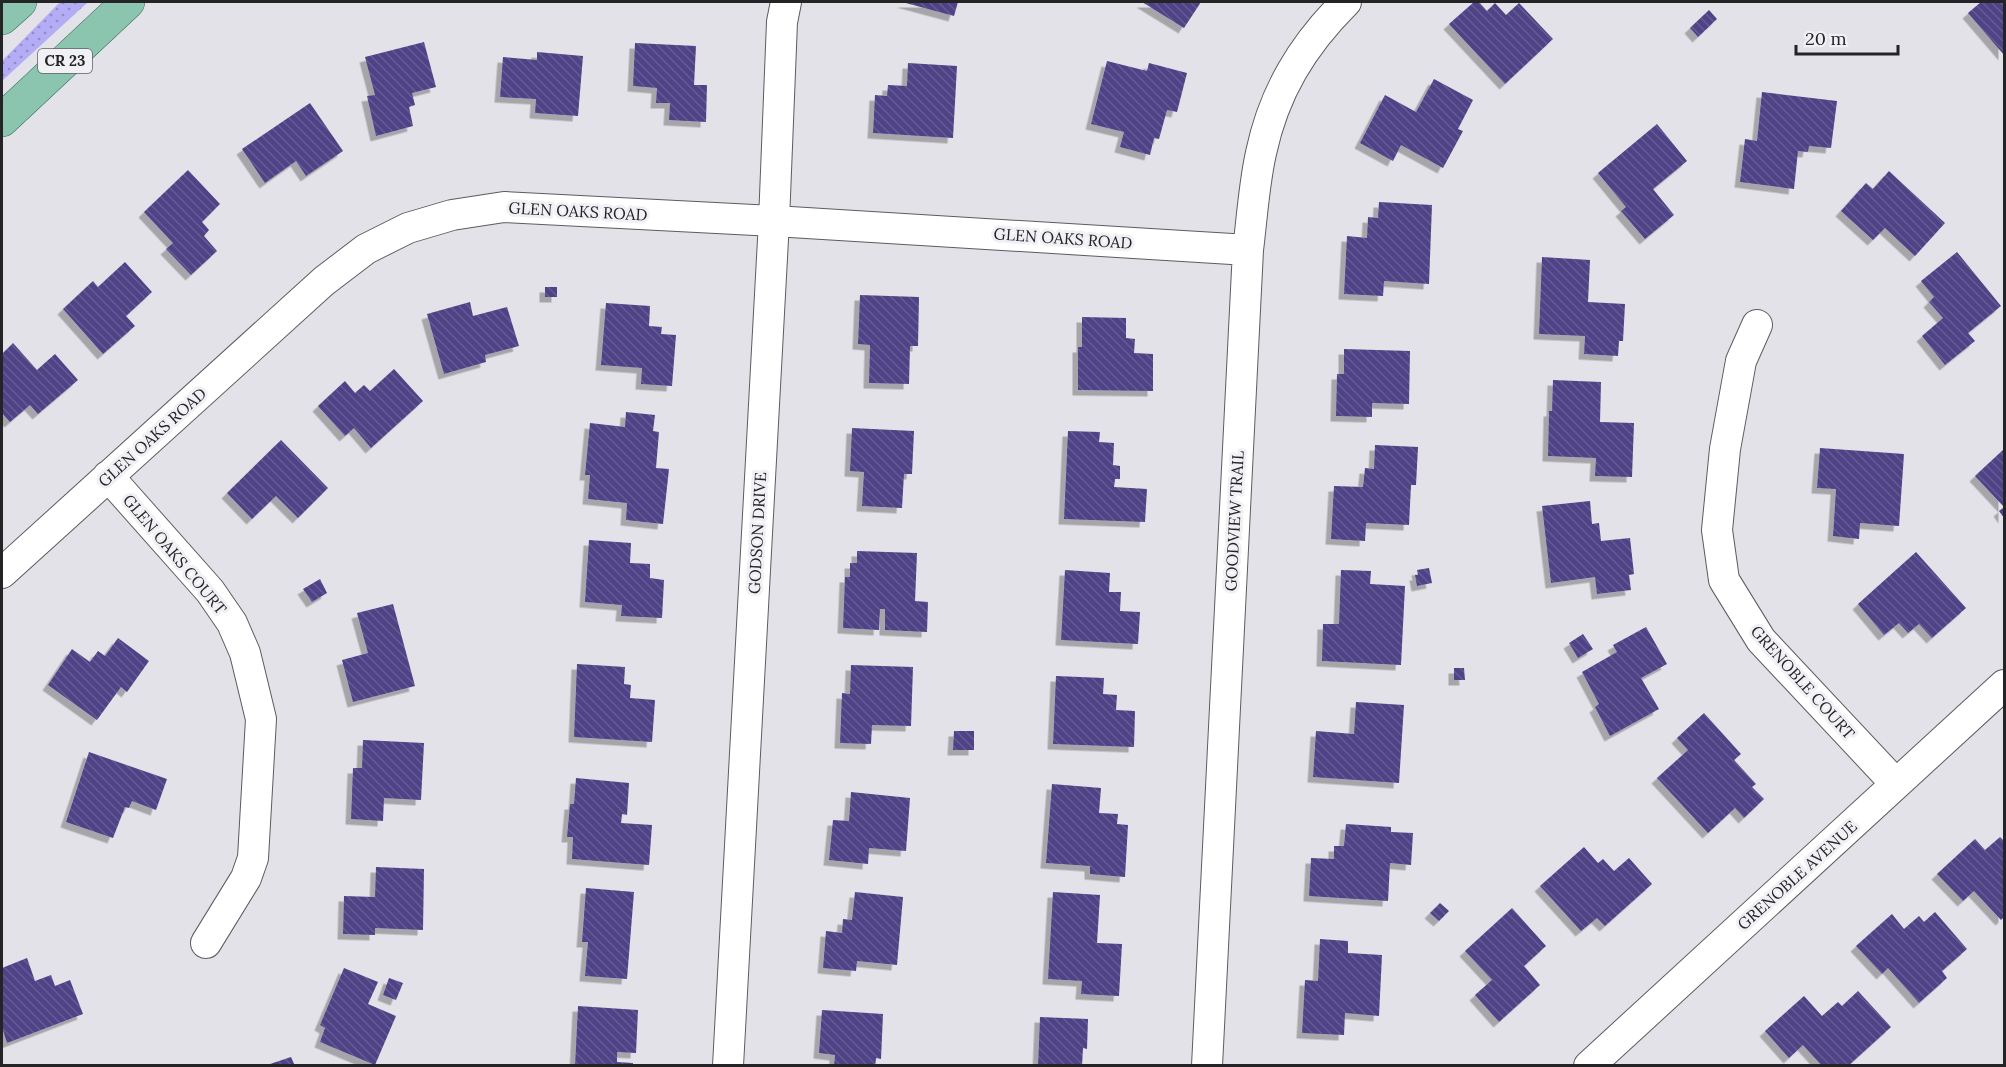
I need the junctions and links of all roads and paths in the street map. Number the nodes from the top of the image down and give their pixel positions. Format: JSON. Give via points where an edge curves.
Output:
{"nodes":[{"id":1,"x":20,"y":2,"type":"edge"},
{"id":2,"x":128,"y":2,"type":"edge"},
{"id":3,"x":786,"y":2,"type":"edge"},
{"id":4,"x":1346,"y":2,"type":"edge"},
{"id":5,"x":2,"y":18,"type":"edge"},
{"id":6,"x":2,"y":120,"type":"edge"},
{"id":7,"x":774,"y":220,"type":"junction"},
{"id":8,"x":1248,"y":249,"type":"junction"},
{"id":9,"x":1757,"y":324,"type":"dead end"},
{"id":10,"x":108,"y":476,"type":"junction"},
{"id":11,"x":2,"y":573,"type":"edge"},
{"id":12,"x":2004,"y":685,"type":"edge"},
{"id":13,"x":1896,"y":784,"type":"junction"},
{"id":14,"x":206,"y":943,"type":"dead end"},
{"id":15,"x":728,"y":1065,"type":"edge"},
{"id":16,"x":1207,"y":1065,"type":"edge"},
{"id":17,"x":1589,"y":1065,"type":"edge"}],
"edges":[{"from":1,"to":5,"type":"main road"},
{"from":2,"to":6,"type":"main road","number":"CR 23"},
{"from":3,"to":7,"type":"street","name":"GODSON DRIVE"},
{"from":4,"to":8,"type":"street","name":"GOODVIEW TRAIL","via":[[1299,57],[1275,103],[1260,154]]},
{"from":7,"to":8,"type":"street","name":"GLEN OAKS ROAD"},
{"from":7,"to":10,"type":"street","name":"GLEN OAKS ROAD","via":[[504,207],[452,215],[408,228],[366,249],[324,281]]},
{"from":7,"to":15,"type":"street","name":"GODSON DRIVE"},
{"from":8,"to":16,"type":"street","name":"GOODVIEW TRAIL"},
{"from":9,"to":13,"type":"street","name":"GRENOBLE COURT","via":[[1741,361],[1725,449],[1717,530],[1724,580],[1761,640]]},
{"from":10,"to":11,"type":"street","name":"GLEN OAKS ROAD"},
{"from":10,"to":14,"type":"street","name":"GLEN OAKS COURT","via":[[210,591],[232,623],[245,652],[261,719],[253,858],[246,878]]},
{"from":12,"to":13,"type":"street","name":"GRENOBLE AVENUE"},
{"from":13,"to":17,"type":"street","name":"GRENOBLE AVENUE"}]}
